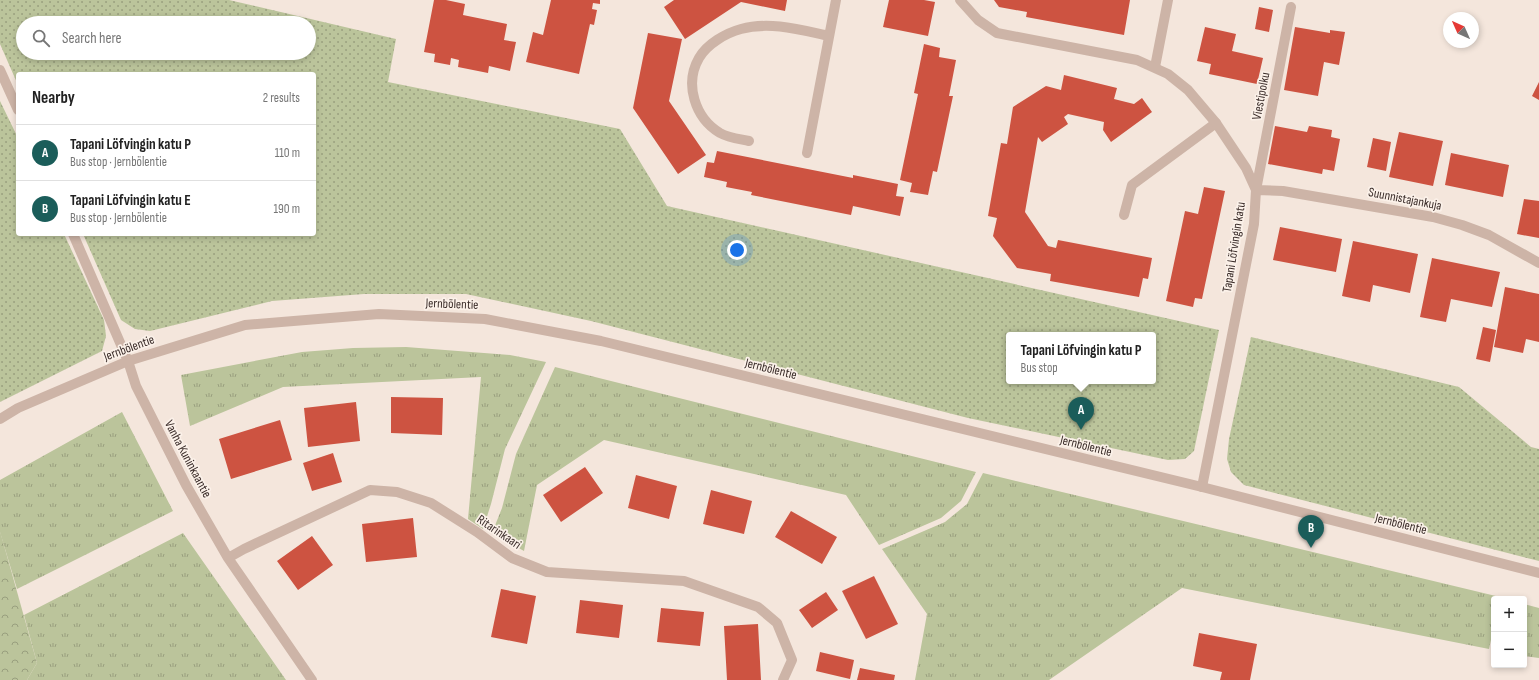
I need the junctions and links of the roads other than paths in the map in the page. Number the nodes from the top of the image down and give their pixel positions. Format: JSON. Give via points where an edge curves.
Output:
{"nodes":[{"id":1,"x":836,"y":0,"type":"edge"},
{"id":2,"x":960,"y":0,"type":"edge"},
{"id":3,"x":1168,"y":0,"type":"edge"},
{"id":4,"x":1291,"y":7,"type":"dead end"},
{"id":5,"x":829,"y":36,"type":"junction"},
{"id":6,"x":1156,"y":67,"type":"junction"},
{"id":7,"x":0,"y":70,"type":"edge"},
{"id":8,"x":16,"y":106,"type":"edge"},
{"id":9,"x":1216,"y":123,"type":"junction"},
{"id":10,"x":749,"y":141,"type":"dead end"},
{"id":11,"x":807,"y":153,"type":"dead end"},
{"id":12,"x":1256,"y":190,"type":"junction"},
{"id":13,"x":1124,"y":215,"type":"dead end"},
{"id":14,"x":74,"y":236,"type":"edge"},
{"id":15,"x":1539,"y":263,"type":"edge"},
{"id":16,"x":128,"y":360,"type":"junction"},
{"id":17,"x":0,"y":419,"type":"edge"},
{"id":18,"x":1202,"y":487,"type":"junction"},
{"id":19,"x":228,"y":558,"type":"junction"},
{"id":20,"x":1539,"y":573,"type":"edge"},
{"id":21,"x":312,"y":680,"type":"edge"},
{"id":22,"x":783,"y":680,"type":"edge"}],
"edges":[{"from":1,"to":5,"type":"street"},
{"from":2,"to":6,"type":"street","name":"Tapani Löfvingin katu","via":[[978,20],[996,32],[1136,60]]},
{"from":3,"to":6,"type":"street"},
{"from":4,"to":12,"type":"street","name":"Viestipolku"},
{"from":5,"to":10,"type":"street","via":[[779,27],[752,27],[720,38],[699,58],[692,82],[693,94],[701,116],[720,133]]},
{"from":5,"to":11,"type":"street"},
{"from":6,"to":9,"type":"street","name":"Tapani Löfvingin katu","via":[[1188,90]]},
{"from":7,"to":8,"type":"street"},
{"from":9,"to":12,"type":"street","name":"Tapani Löfvingin katu","via":[[1246,168]]},
{"from":9,"to":13,"type":"street","via":[[1132,185]]},
{"from":12,"to":15,"type":"street","name":"Suunnistajankuja","via":[[1283,190],[1434,217],[1489,234]]},
{"from":12,"to":18,"type":"street","name":"Tapani Löfvingin katu","via":[[1254,224]]},
{"from":14,"to":16,"type":"street","name":"Vanha Kuninkaantie"},
{"from":16,"to":17,"type":"street","name":"Jernbölentie","via":[[18,408]]},
{"from":16,"to":18,"type":"street","name":"Jernbölentie","via":[[245,325],[379,314],[485,319],[609,343]]},
{"from":16,"to":19,"type":"street","name":"Vanha Kuninkaantie","via":[[136,386],[186,486]]},
{"from":18,"to":20,"type":"street","name":"Jernbölentie"},
{"from":19,"to":21,"type":"street","name":"Vanha Kuninkaantie"},
{"from":19,"to":22,"type":"street","name":"Ritarinkaari","via":[[370,490],[397,492],[431,503],[512,558],[547,572],[684,581],[758,606],[777,623],[792,660]]}]}
